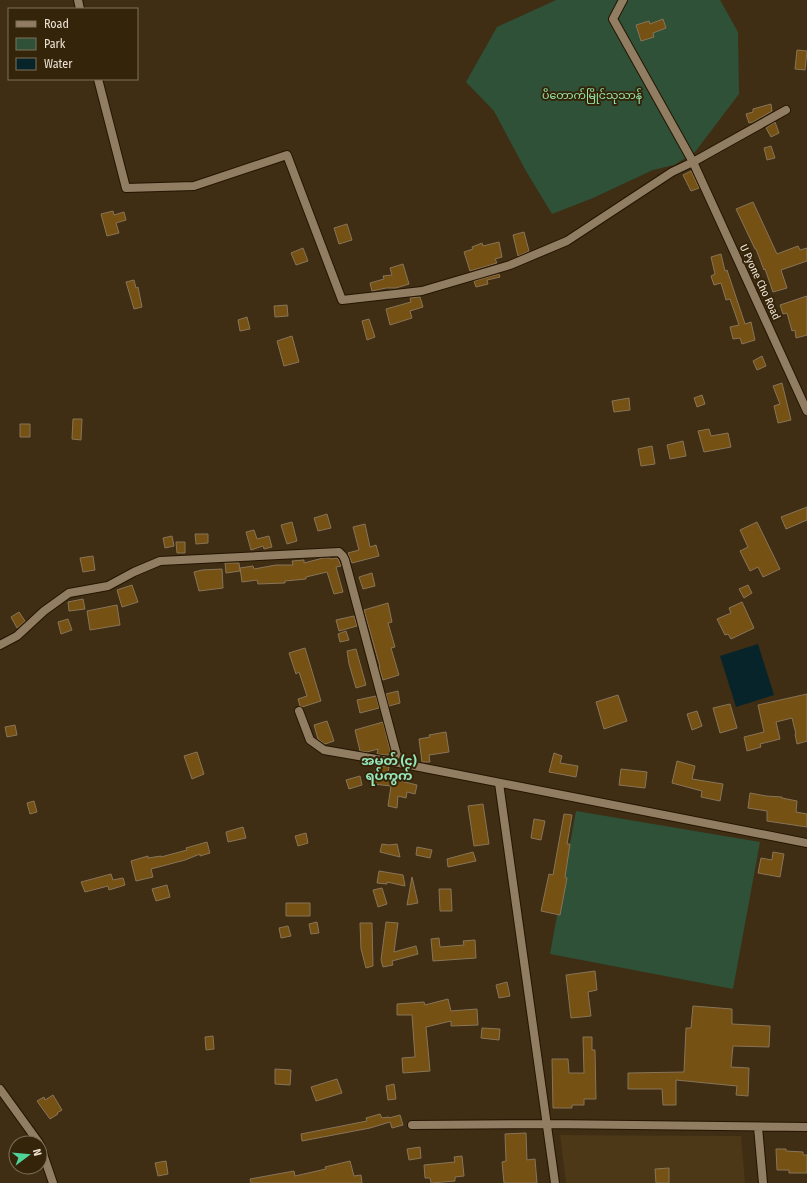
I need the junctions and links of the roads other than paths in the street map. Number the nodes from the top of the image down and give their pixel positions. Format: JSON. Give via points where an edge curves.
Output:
{"nodes":[{"id":1,"x":623,"y":0,"type":"edge"},
{"id":2,"x":98,"y":80,"type":"edge"},
{"id":3,"x":786,"y":110,"type":"dead end"},
{"id":4,"x":693,"y":162,"type":"junction"},
{"id":5,"x":807,"y":411,"type":"edge"},
{"id":6,"x":0,"y":645,"type":"edge"},
{"id":7,"x":299,"y":711,"type":"dead end"},
{"id":8,"x":400,"y":763,"type":"junction"},
{"id":9,"x":499,"y":783,"type":"junction"},
{"id":10,"x":807,"y":843,"type":"edge"},
{"id":11,"x":0,"y":1090,"type":"edge"},
{"id":12,"x":547,"y":1124,"type":"junction"},
{"id":13,"x":412,"y":1125,"type":"dead end"},
{"id":14,"x":758,"y":1127,"type":"junction"},
{"id":15,"x":807,"y":1127,"type":"edge"},
{"id":16,"x":33,"y":1135,"type":"edge"},
{"id":17,"x":48,"y":1168,"type":"edge"},
{"id":18,"x":53,"y":1183,"type":"edge"},
{"id":19,"x":555,"y":1183,"type":"edge"},
{"id":20,"x":763,"y":1183,"type":"edge"}],
"edges":[{"from":1,"to":4,"type":"street","name":"U Pyone Cho Road","via":[[613,19]]},
{"from":2,"to":4,"type":"street","via":[[126,188],[194,186],[287,155],[342,300],[422,291],[510,265],[567,241],[672,172]]},
{"from":3,"to":4,"type":"street"},
{"from":4,"to":5,"type":"street","name":"U Pyone Cho Road"},
{"from":6,"to":8,"type":"street","via":[[17,636],[44,611],[69,593],[108,586],[160,561],[339,552],[345,560]]},
{"from":7,"to":8,"type":"street","via":[[310,740],[324,750]]},
{"from":8,"to":9,"type":"street"},
{"from":9,"to":10,"type":"street"},
{"from":9,"to":12,"type":"street"},
{"from":11,"to":16,"type":"street"},
{"from":12,"to":13,"type":"street"},
{"from":12,"to":14,"type":"street"},
{"from":12,"to":19,"type":"street"},
{"from":14,"to":15,"type":"street"},
{"from":14,"to":20,"type":"street"},
{"from":17,"to":18,"type":"street"}]}
